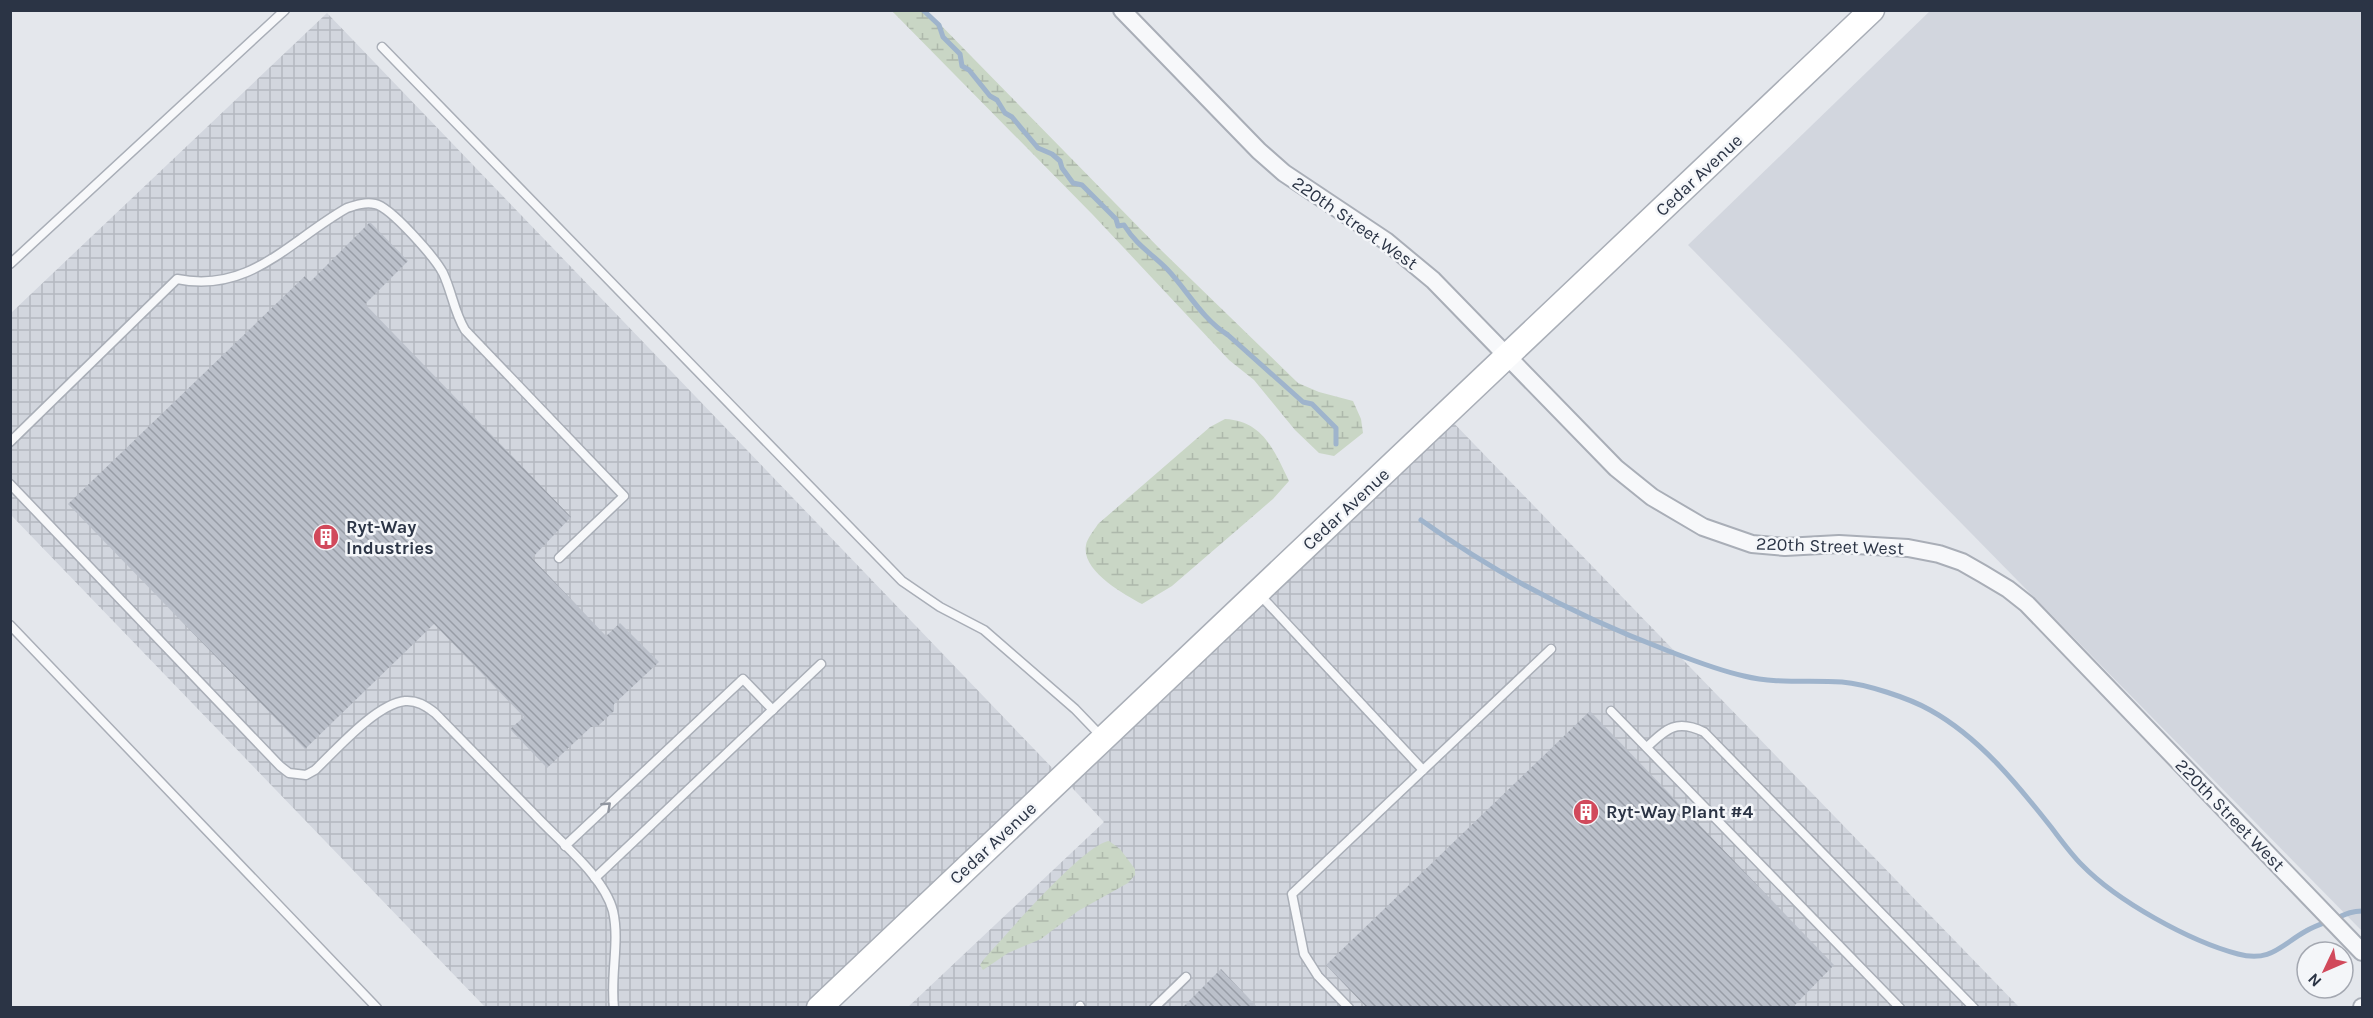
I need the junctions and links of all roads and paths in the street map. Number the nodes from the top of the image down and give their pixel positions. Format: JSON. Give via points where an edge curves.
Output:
{"nodes":[{"id":1,"x":285,"y":10,"type":"edge"},
{"id":2,"x":1122,"y":10,"type":"edge"},
{"id":3,"x":1872,"y":10,"type":"edge"},
{"id":4,"x":382,"y":47,"type":"dead end"},
{"id":5,"x":11,"y":264,"type":"edge"},
{"id":6,"x":1508,"y":355,"type":"junction"},
{"id":7,"x":10,"y":442,"type":"edge"},
{"id":8,"x":10,"y":484,"type":"edge"},
{"id":9,"x":559,"y":558,"type":"dead end"},
{"id":10,"x":1258,"y":592,"type":"junction"},
{"id":11,"x":10,"y":625,"type":"edge"},
{"id":12,"x":1551,"y":649,"type":"dead end"},
{"id":13,"x":821,"y":664,"type":"dead end"},
{"id":14,"x":773,"y":710,"type":"junction"},
{"id":15,"x":1611,"y":711,"type":"dead end"},
{"id":16,"x":1104,"y":738,"type":"junction"},
{"id":17,"x":1647,"y":747,"type":"junction"},
{"id":18,"x":1423,"y":770,"type":"junction"},
{"id":19,"x":565,"y":846,"type":"junction"},
{"id":20,"x":595,"y":878,"type":"junction"},
{"id":21,"x":2362,"y":952,"type":"edge"},
{"id":22,"x":1186,"y":977,"type":"dead end"},
{"id":23,"x":377,"y":1008,"type":"edge"},
{"id":24,"x":614,"y":1008,"type":"edge"},
{"id":25,"x":819,"y":1008,"type":"edge"},
{"id":26,"x":1154,"y":1008,"type":"edge"},
{"id":27,"x":1349,"y":1008,"type":"edge"},
{"id":28,"x":1900,"y":1008,"type":"edge"},
{"id":29,"x":1974,"y":1008,"type":"edge"}],
"edges":[{"from":1,"to":5,"type":"lane"},
{"from":2,"to":6,"type":"street","name":"220th Street West","via":[[1267,158],[1405,254]]},
{"from":3,"to":6,"type":"main road","name":"Cedar Avenue"},
{"from":4,"to":16,"type":"lane","via":[[902,580],[940,607],[984,630]]},
{"from":6,"to":10,"type":"main road","name":"Cedar Avenue"},
{"from":6,"to":21,"type":"street","name":"220th Street West","via":[[1616,468],[1652,497],[1703,527],[1752,544],[1839,544],[1929,552],[1962,562],[2008,589]]},
{"from":7,"to":9,"type":"lane","via":[[177,279],[211,282],[256,269],[347,208],[377,204],[435,258],[465,330],[624,496]]},
{"from":8,"to":19,"type":"lane","via":[[289,772],[306,775],[369,720],[392,705],[415,702],[435,713]]},
{"from":10,"to":16,"type":"main road","name":"Cedar Avenue"},
{"from":10,"to":18,"type":"lane"},
{"from":11,"to":23,"type":"lane"},
{"from":12,"to":18,"type":"lane"},
{"from":13,"to":14,"type":"lane"},
{"from":19,"to":14,"type":"lane","one_way":true,"via":[[743,678]]},
{"from":14,"to":20,"type":"lane"},
{"from":15,"to":17,"type":"lane"},
{"from":16,"to":25,"type":"main road","name":"Cedar Avenue"},
{"from":17,"to":28,"type":"lane"},
{"from":17,"to":29,"type":"lane","via":[[1671,727],[1704,732]]},
{"from":18,"to":27,"type":"lane","via":[[1292,894],[1304,954],[1318,976]]},
{"from":19,"to":20,"type":"lane"},
{"from":20,"to":24,"type":"lane","via":[[609,901],[615,922]]},
{"from":22,"to":26,"type":"lane"}]}
